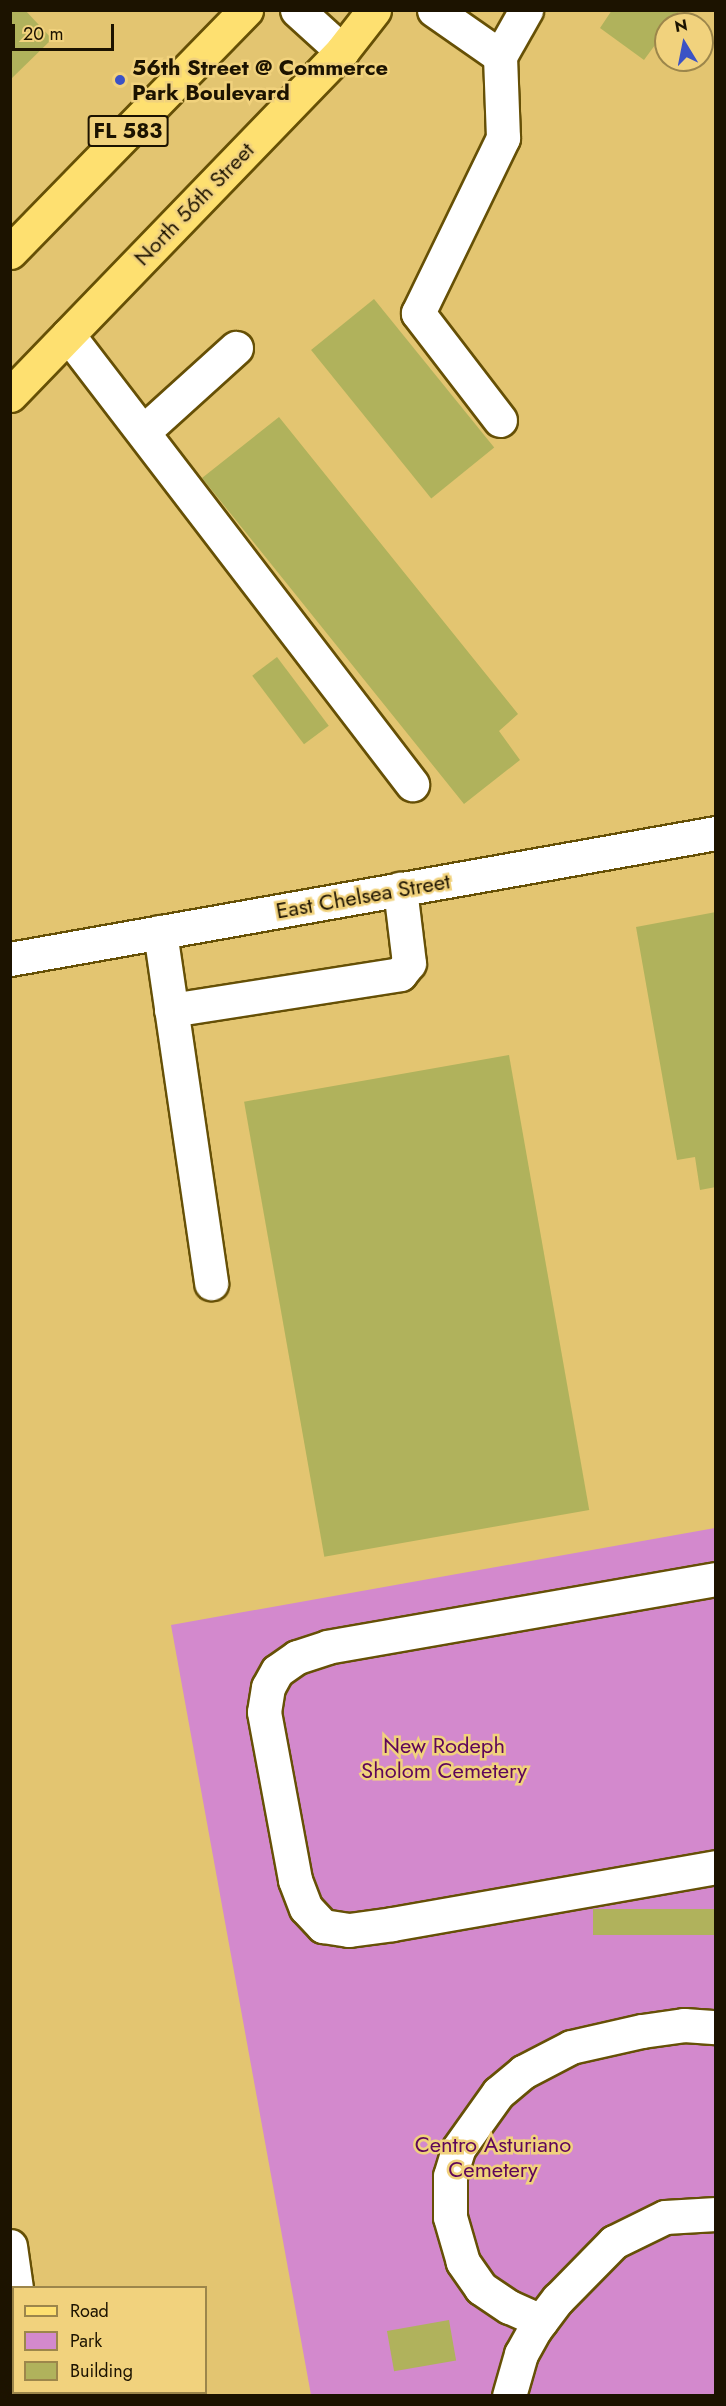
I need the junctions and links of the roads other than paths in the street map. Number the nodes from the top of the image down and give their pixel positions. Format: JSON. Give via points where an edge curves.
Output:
{"nodes":[{"id":1,"x":246,"y":10,"type":"edge"},
{"id":2,"x":297,"y":10,"type":"edge"},
{"id":3,"x":374,"y":10,"type":"edge"},
{"id":4,"x":434,"y":10,"type":"edge"},
{"id":5,"x":526,"y":10,"type":"edge"},
{"id":6,"x":342,"y":51,"type":"junction"},
{"id":7,"x":500,"y":56,"type":"junction"},
{"id":8,"x":10,"y":252,"type":"edge"},
{"id":9,"x":68,"y":335,"type":"junction"},
{"id":10,"x":236,"y":348,"type":"dead end"},
{"id":11,"x":10,"y":395,"type":"edge"},
{"id":12,"x":500,"y":420,"type":"dead end"},
{"id":13,"x":144,"y":431,"type":"junction"},
{"id":14,"x":412,"y":784,"type":"dead end"},
{"id":15,"x":716,"y":833,"type":"edge"},
{"id":16,"x":400,"y":889,"type":"junction"},
{"id":17,"x":160,"y":932,"type":"junction"},
{"id":18,"x":10,"y":959,"type":"edge"},
{"id":19,"x":171,"y":1010,"type":"junction"},
{"id":20,"x":211,"y":1283,"type":"dead end"},
{"id":21,"x":716,"y":1579,"type":"edge"},
{"id":22,"x":716,"y":1867,"type":"edge"},
{"id":23,"x":716,"y":2026,"type":"edge"},
{"id":24,"x":716,"y":2214,"type":"edge"},
{"id":25,"x":10,"y":2246,"type":"edge"},
{"id":26,"x":16,"y":2286,"type":"edge"},
{"id":27,"x":541,"y":2321,"type":"junction"},
{"id":28,"x":509,"y":2396,"type":"edge"}],
"edges":[{"from":1,"to":8,"type":"main road","number":"FL 583"},
{"from":2,"to":6,"type":"street"},
{"from":3,"to":6,"type":"main road","name":"North 56th Street"},
{"from":4,"to":7,"type":"street"},
{"from":5,"to":7,"type":"street"},
{"from":6,"to":9,"type":"main road","name":"North 56th Street"},
{"from":7,"to":12,"type":"street","via":[[503,138],[418,313]]},
{"from":9,"to":11,"type":"main road","name":"North 56th Street"},
{"from":9,"to":13,"type":"street"},
{"from":10,"to":13,"type":"street"},
{"from":13,"to":14,"type":"street"},
{"from":15,"to":16,"type":"street","name":"East Chelsea Street"},
{"from":16,"to":17,"type":"street","name":"East Chelsea Street"},
{"from":16,"to":19,"type":"street","via":[[410,963],[400,974]]},
{"from":17,"to":18,"type":"street","name":"East Chelsea Street"},
{"from":17,"to":19,"type":"street"},
{"from":19,"to":20,"type":"street"},
{"from":21,"to":22,"type":"street","via":[[328,1647],[297,1657],[277,1671],[268,1687],[264,1712],[295,1880],[306,1908],[323,1926],[349,1930],[393,1924]]},
{"from":23,"to":27,"type":"street","via":[[684,2025],[642,2031],[571,2047],[523,2072],[498,2093],[458,2150],[450,2176],[450,2217],[463,2262],[481,2288],[509,2307]]},
{"from":24,"to":27,"type":"street","via":[[664,2217],[614,2242]]},
{"from":25,"to":26,"type":"street"},
{"from":27,"to":28,"type":"street","via":[[521,2354]]}]}
